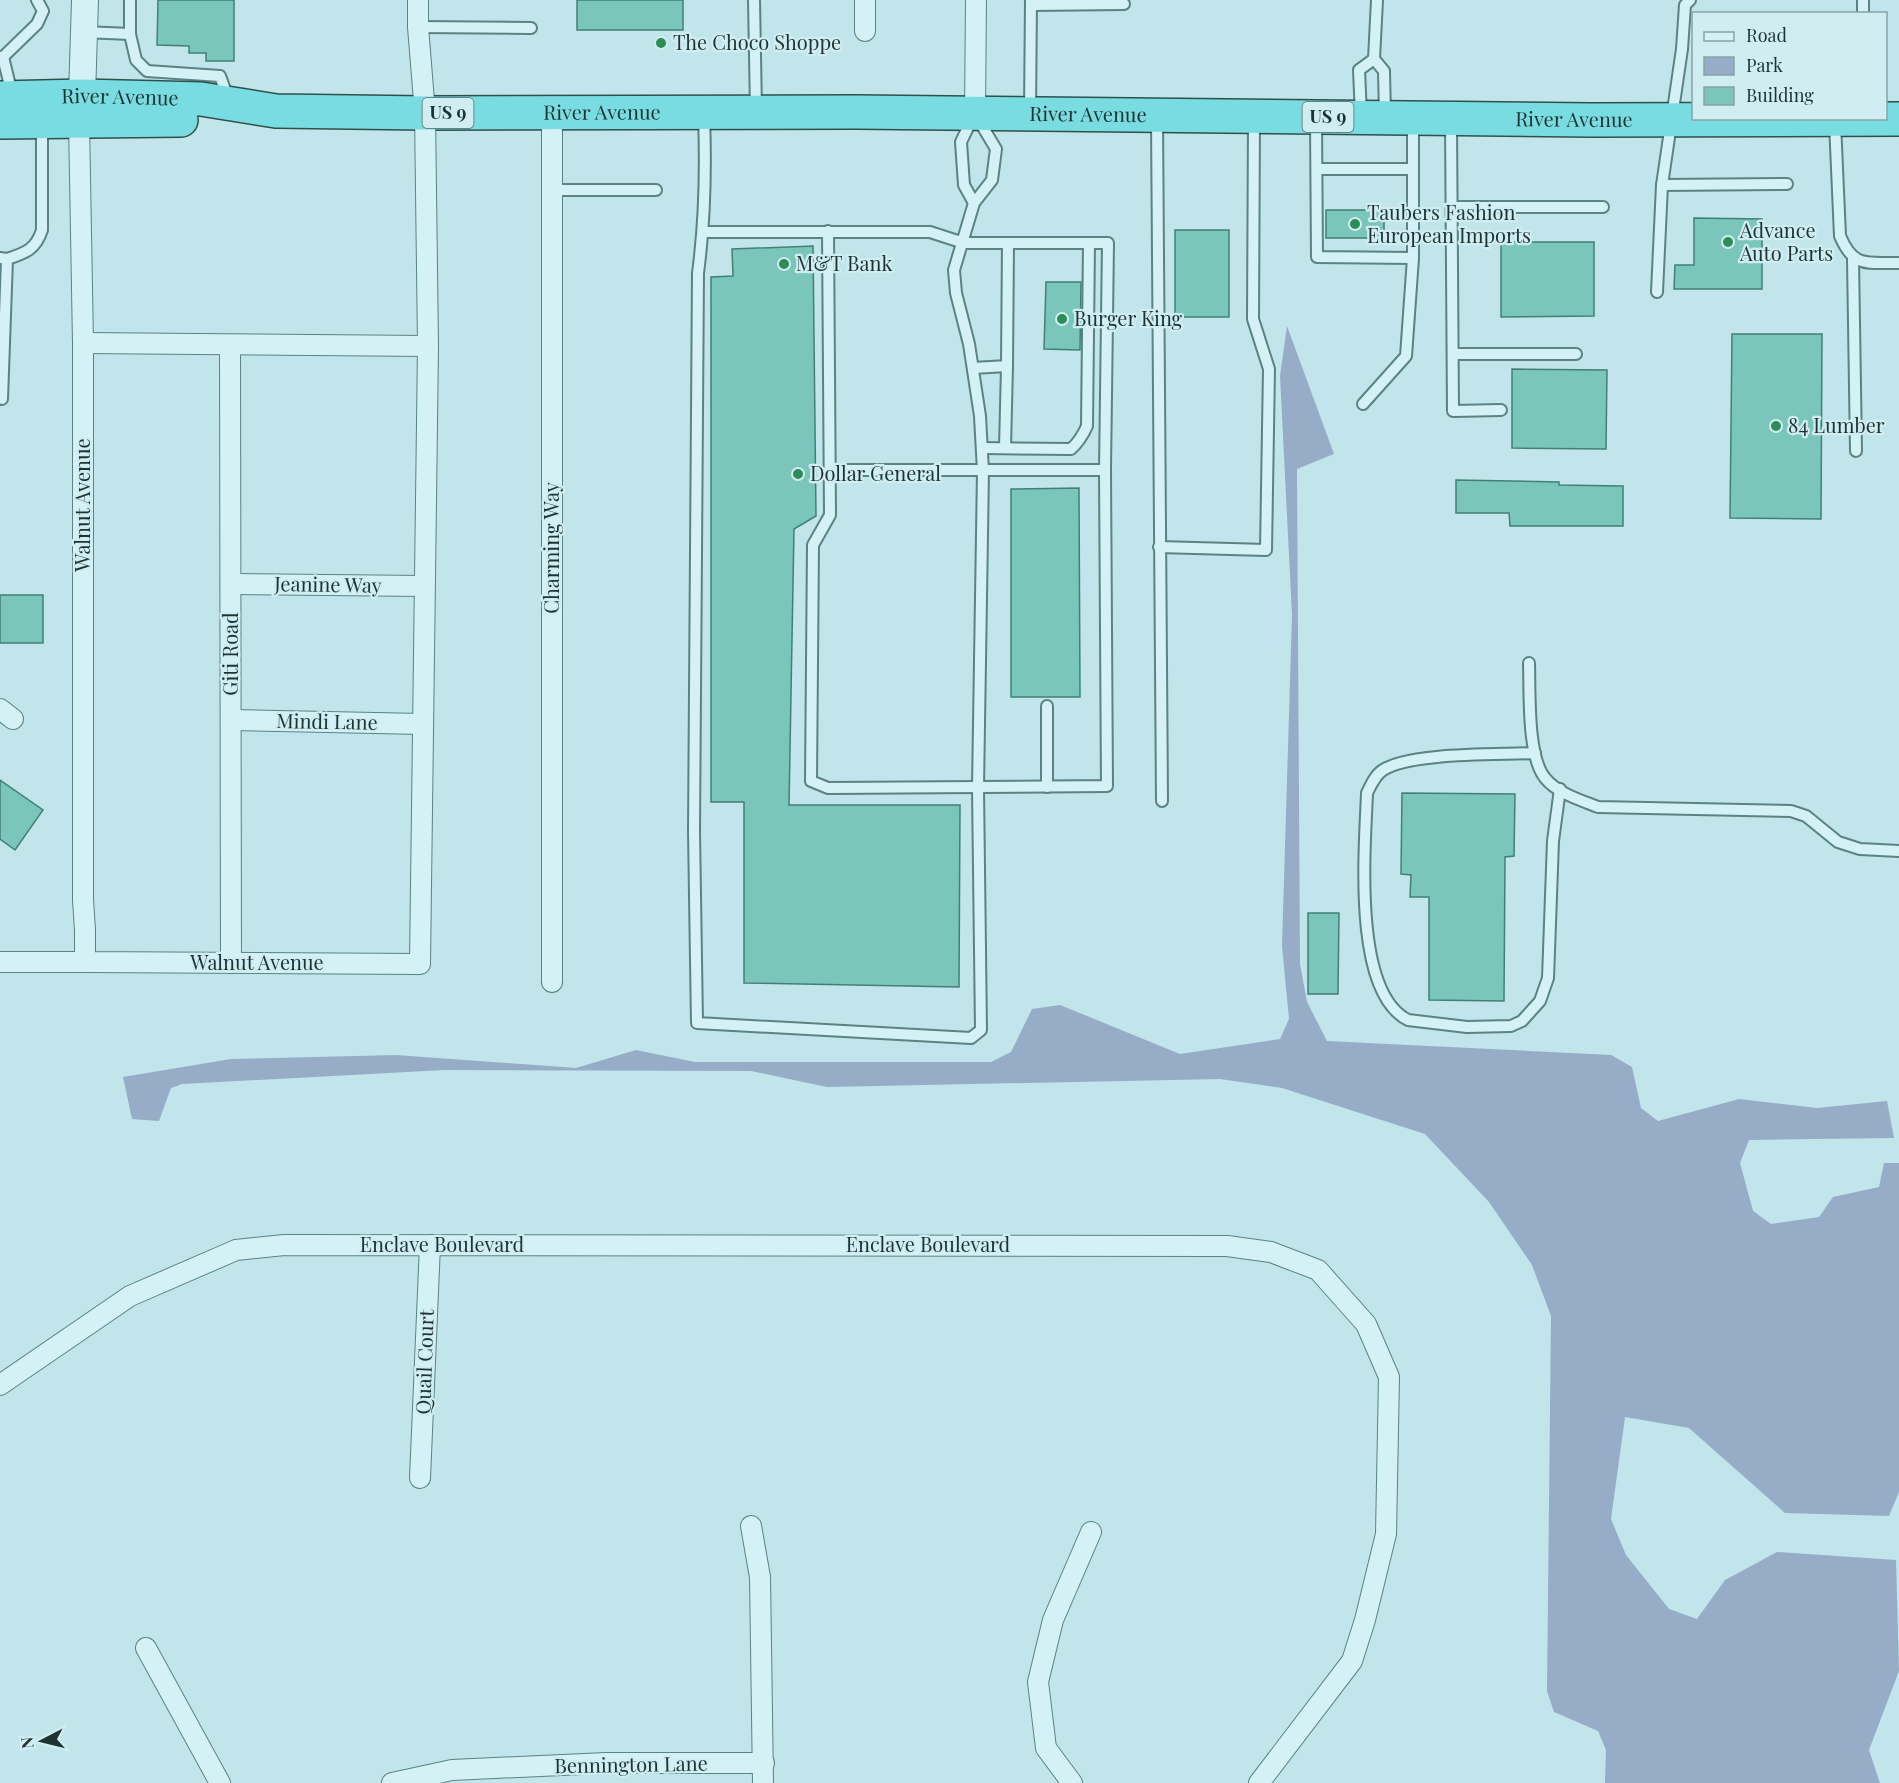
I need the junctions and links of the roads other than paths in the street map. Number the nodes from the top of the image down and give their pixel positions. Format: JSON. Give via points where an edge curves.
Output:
{"nodes":[{"id":1,"x":37,"y":0,"type":"edge"},
{"id":2,"x":84,"y":0,"type":"edge"},
{"id":3,"x":130,"y":0,"type":"edge"},
{"id":4,"x":418,"y":0,"type":"edge"},
{"id":5,"x":754,"y":0,"type":"edge"},
{"id":6,"x":865,"y":0,"type":"edge"},
{"id":7,"x":976,"y":0,"type":"edge"},
{"id":8,"x":1377,"y":0,"type":"edge"},
{"id":9,"x":1031,"y":2,"type":"edge"},
{"id":10,"x":1686,"y":2,"type":"edge"},
{"id":11,"x":1124,"y":4,"type":"dead end"},
{"id":12,"x":418,"y":27,"type":"junction"},
{"id":13,"x":531,"y":28,"type":"dead end"},
{"id":14,"x":865,"y":31,"type":"dead end"},
{"id":15,"x":84,"y":32,"type":"junction"},
{"id":16,"x":130,"y":34,"type":"junction"},
{"id":17,"x":1682,"y":49,"type":"junction"},
{"id":18,"x":1692,"y":49,"type":"edge"},
{"id":19,"x":2,"y":57,"type":"edge"},
{"id":20,"x":1374,"y":59,"type":"junction"},
{"id":21,"x":231,"y":104,"type":"junction"},
{"id":22,"x":4,"y":106,"type":"edge"},
{"id":23,"x":80,"y":109,"type":"junction"},
{"id":24,"x":276,"y":111,"type":"junction"},
{"id":25,"x":425,"y":113,"type":"junction"},
{"id":26,"x":704,"y":113,"type":"junction"},
{"id":27,"x":756,"y":113,"type":"junction"},
{"id":28,"x":552,"y":114,"type":"junction"},
{"id":29,"x":975,"y":114,"type":"junction"},
{"id":30,"x":1030,"y":114,"type":"junction"},
{"id":31,"x":1156,"y":115,"type":"junction"},
{"id":32,"x":1254,"y":117,"type":"junction"},
{"id":33,"x":1316,"y":117,"type":"junction"},
{"id":34,"x":1386,"y":118,"type":"junction"},
{"id":35,"x":1451,"y":119,"type":"junction"},
{"id":36,"x":1672,"y":120,"type":"junction"},
{"id":37,"x":1692,"y":120,"type":"edge"},
{"id":38,"x":1835,"y":120,"type":"edge"},
{"id":39,"x":42,"y":122,"type":"junction"},
{"id":40,"x":1317,"y":169,"type":"junction"},
{"id":41,"x":1413,"y":169,"type":"junction"},
{"id":42,"x":1787,"y":184,"type":"dead end"},
{"id":43,"x":1662,"y":185,"type":"junction"},
{"id":44,"x":552,"y":190,"type":"junction"},
{"id":45,"x":656,"y":190,"type":"dead end"},
{"id":46,"x":974,"y":203,"type":"junction"},
{"id":47,"x":1452,"y":207,"type":"junction"},
{"id":48,"x":1604,"y":207,"type":"dead end"},
{"id":49,"x":828,"y":231,"type":"junction"},
{"id":50,"x":703,"y":232,"type":"junction"},
{"id":51,"x":964,"y":243,"type":"junction"},
{"id":52,"x":1008,"y":243,"type":"junction"},
{"id":53,"x":1089,"y":243,"type":"junction"},
{"id":54,"x":1413,"y":258,"type":"junction"},
{"id":55,"x":4,"y":259,"type":"edge"},
{"id":56,"x":1853,"y":259,"type":"junction"},
{"id":57,"x":1899,"y":263,"type":"edge"},
{"id":58,"x":1657,"y":292,"type":"dead end"},
{"id":59,"x":83,"y":343,"type":"junction"},
{"id":60,"x":230,"y":345,"type":"junction"},
{"id":61,"x":428,"y":346,"type":"junction"},
{"id":62,"x":1453,"y":354,"type":"junction"},
{"id":63,"x":1576,"y":354,"type":"dead end"},
{"id":64,"x":1007,"y":366,"type":"junction"},
{"id":65,"x":973,"y":368,"type":"junction"},
{"id":66,"x":2,"y":399,"type":"dead end"},
{"id":67,"x":1363,"y":404,"type":"dead end"},
{"id":68,"x":1501,"y":410,"type":"dead end"},
{"id":69,"x":982,"y":448,"type":"junction"},
{"id":70,"x":1005,"y":448,"type":"junction"},
{"id":71,"x":1856,"y":451,"type":"dead end"},
{"id":72,"x":829,"y":470,"type":"junction"},
{"id":73,"x":1105,"y":470,"type":"junction"},
{"id":74,"x":983,"y":471,"type":"junction"},
{"id":75,"x":1159,"y":547,"type":"junction"},
{"id":76,"x":231,"y":584,"type":"junction"},
{"id":77,"x":424,"y":586,"type":"junction"},
{"id":78,"x":1529,"y":663,"type":"dead end"},
{"id":79,"x":1047,"y":705,"type":"dead end"},
{"id":80,"x":231,"y":720,"type":"junction"},
{"id":81,"x":423,"y":724,"type":"junction"},
{"id":82,"x":1535,"y":753,"type":"junction"},
{"id":83,"x":1047,"y":787,"type":"junction"},
{"id":84,"x":978,"y":788,"type":"junction"},
{"id":85,"x":1560,"y":789,"type":"junction"},
{"id":86,"x":1162,"y":801,"type":"dead end"},
{"id":87,"x":1899,"y":852,"type":"edge"},
{"id":88,"x":0,"y":962,"type":"edge"},
{"id":89,"x":85,"y":962,"type":"junction"},
{"id":90,"x":231,"y":963,"type":"junction"},
{"id":91,"x":552,"y":982,"type":"dead end"},
{"id":92,"x":430,"y":1245,"type":"junction"},
{"id":93,"x":0,"y":1385,"type":"edge"},
{"id":94,"x":420,"y":1478,"type":"dead end"},
{"id":95,"x":752,"y":1526,"type":"dead end"},
{"id":96,"x":1091,"y":1532,"type":"dead end"},
{"id":97,"x":146,"y":1648,"type":"dead end"},
{"id":98,"x":763,"y":1773,"type":"edge"},
{"id":99,"x":220,"y":1783,"type":"edge"},
{"id":100,"x":392,"y":1783,"type":"edge"},
{"id":101,"x":1072,"y":1783,"type":"edge"},
{"id":102,"x":1259,"y":1783,"type":"edge"}],
"edges":[{"from":1,"to":19,"type":"lane","via":[[43,11],[37,24]]},
{"from":2,"to":15,"type":"street"},
{"from":3,"to":16,"type":"lane"},
{"from":4,"to":12,"type":"street","name":"Walnut Avenue"},
{"from":5,"to":27,"type":"lane"},
{"from":6,"to":14,"type":"street"},
{"from":7,"to":29,"type":"street"},
{"from":8,"to":20,"type":"lane"},
{"from":9,"to":11,"type":"lane"},
{"from":9,"to":30,"type":"lane"},
{"from":10,"to":17,"type":"lane"},
{"from":12,"to":13,"type":"lane"},
{"from":12,"to":25,"type":"street","name":"Walnut Avenue"},
{"from":15,"to":16,"type":"lane"},
{"from":15,"to":23,"type":"street"},
{"from":16,"to":21,"type":"lane","via":[[136,60],[147,71],[220,76]]},
{"from":17,"to":18,"type":"lane"},
{"from":17,"to":36,"type":"lane"},
{"from":19,"to":22,"type":"lane"},
{"from":20,"to":34,"type":"lane","via":[[1384,71]]},
{"from":20,"to":34,"type":"lane","via":[[1359,70]]},
{"from":21,"to":23,"type":"highway","name":"River Avenue","number":"US 9","via":[[201,99]]},
{"from":21,"to":24,"type":"highway","name":"River Avenue","number":"US 9"},
{"from":22,"to":23,"type":"highway","name":"River Avenue","number":"US 9"},
{"from":22,"to":39,"type":"highway","name":"River Avenue","number":"US 9"},
{"from":23,"to":24,"type":"highway","name":"River Avenue","number":"US 9","via":[[200,119]]},
{"from":23,"to":39,"type":"highway","name":"River Avenue","number":"US 9"},
{"from":23,"to":59,"type":"street","name":"Walnut Avenue"},
{"from":24,"to":25,"type":"highway","name":"River Avenue","number":"US 9"},
{"from":25,"to":28,"type":"highway","name":"River Avenue","number":"US 9"},
{"from":25,"to":61,"type":"street","name":"Walnut Avenue"},
{"from":26,"to":27,"type":"highway","name":"River Avenue","number":"US 9"},
{"from":26,"to":28,"type":"highway","name":"River Avenue","number":"US 9"},
{"from":26,"to":50,"type":"lane"},
{"from":27,"to":29,"type":"highway","name":"River Avenue","number":"US 9"},
{"from":28,"to":44,"type":"street","name":"Charming Way"},
{"from":29,"to":30,"type":"highway","name":"River Avenue","number":"US 9"},
{"from":29,"to":46,"type":"lane","via":[[961,142],[964,185]]},
{"from":29,"to":46,"type":"lane","via":[[996,149],[992,180]]},
{"from":30,"to":31,"type":"highway","name":"River Avenue","number":"US 9"},
{"from":31,"to":32,"type":"highway","name":"River Avenue","number":"US 9"},
{"from":31,"to":75,"type":"lane"},
{"from":32,"to":33,"type":"highway","name":"River Avenue","number":"US 9"},
{"from":32,"to":75,"type":"lane","via":[[1253,320],[1269,369],[1266,550]]},
{"from":33,"to":34,"type":"highway","name":"River Avenue","number":"US 9"},
{"from":33,"to":40,"type":"lane"},
{"from":34,"to":35,"type":"highway","name":"River Avenue","number":"US 9"},
{"from":34,"to":41,"type":"lane"},
{"from":35,"to":36,"type":"highway","name":"River Avenue","number":"US 9"},
{"from":35,"to":47,"type":"lane"},
{"from":36,"to":37,"type":"highway","name":"River Avenue","number":"US 9"},
{"from":36,"to":43,"type":"lane"},
{"from":38,"to":56,"type":"lane","via":[[1840,236]]},
{"from":39,"to":55,"type":"lane","via":[[42,230],[38,242],[27,253]]},
{"from":40,"to":41,"type":"lane"},
{"from":40,"to":54,"type":"lane","via":[[1317,257]]},
{"from":41,"to":54,"type":"lane"},
{"from":42,"to":43,"type":"lane"},
{"from":43,"to":58,"type":"lane"},
{"from":44,"to":45,"type":"lane"},
{"from":44,"to":91,"type":"street","name":"Charming Way"},
{"from":46,"to":51,"type":"lane"},
{"from":47,"to":48,"type":"lane"},
{"from":47,"to":62,"type":"lane"},
{"from":49,"to":50,"type":"lane"},
{"from":49,"to":51,"type":"lane","via":[[930,232]]},
{"from":49,"to":72,"type":"lane"},
{"from":50,"to":84,"type":"lane","via":[[698,273],[694,831],[698,1023],[971,1038],[981,1030]]},
{"from":51,"to":52,"type":"lane"},
{"from":51,"to":65,"type":"lane","via":[[954,270]]},
{"from":52,"to":53,"type":"lane"},
{"from":52,"to":64,"type":"lane"},
{"from":53,"to":70,"type":"lane","via":[[1087,426],[1071,449]]},
{"from":53,"to":73,"type":"lane","via":[[1108,243]]},
{"from":54,"to":67,"type":"lane","via":[[1406,356]]},
{"from":55,"to":66,"type":"lane"},
{"from":56,"to":57,"type":"lane"},
{"from":56,"to":71,"type":"lane"},
{"from":59,"to":60,"type":"street"},
{"from":59,"to":89,"type":"street","name":"Walnut Avenue"},
{"from":60,"to":61,"type":"street"},
{"from":60,"to":76,"type":"street","name":"Giti Road"},
{"from":61,"to":77,"type":"street","name":"Walnut Avenue"},
{"from":62,"to":63,"type":"lane"},
{"from":62,"to":68,"type":"lane","via":[[1453,411]]},
{"from":64,"to":65,"type":"lane"},
{"from":64,"to":70,"type":"lane"},
{"from":65,"to":69,"type":"lane"},
{"from":69,"to":70,"type":"lane"},
{"from":69,"to":74,"type":"lane"},
{"from":72,"to":74,"type":"lane"},
{"from":72,"to":84,"type":"lane","via":[[830,514],[813,545],[812,781],[828,789]]},
{"from":73,"to":74,"type":"lane"},
{"from":73,"to":83,"type":"lane","via":[[1107,786]]},
{"from":74,"to":84,"type":"lane"},
{"from":75,"to":86,"type":"lane"},
{"from":76,"to":77,"type":"street","name":"Jeanine Way"},
{"from":76,"to":80,"type":"street","name":"Giti Road"},
{"from":77,"to":81,"type":"street","name":"Walnut Avenue"},
{"from":78,"to":82,"type":"lane"},
{"from":79,"to":83,"type":"lane"},
{"from":80,"to":81,"type":"street","name":"Mindi Lane"},
{"from":80,"to":90,"type":"street","name":"Giti Road"},
{"from":81,"to":90,"type":"street","name":"Walnut Avenue","via":[[420,964]]},
{"from":82,"to":85,"type":"lane","via":[[1545,777]]},
{"from":82,"to":85,"type":"lane","via":[[1415,759],[1382,771],[1367,793],[1365,929],[1378,982],[1401,1017],[1467,1027],[1511,1026],[1522,1021],[1540,1001],[1548,978],[1553,841]]},
{"from":83,"to":84,"type":"lane"},
{"from":85,"to":87,"type":"lane","via":[[1598,807],[1791,811],[1806,816],[1838,842],[1860,849]]},
{"from":88,"to":89,"type":"street"},
{"from":89,"to":90,"type":"street","name":"Walnut Avenue"},
{"from":92,"to":93,"type":"street","name":"Enclave Boulevard","via":[[284,1245],[236,1250],[130,1296]]},
{"from":92,"to":94,"type":"street","name":"Quail Court"},
{"from":92,"to":102,"type":"street","name":"Enclave Boulevard","via":[[1227,1246],[1271,1252],[1318,1270],[1366,1324],[1389,1377],[1386,1534],[1353,1661]]},
{"from":95,"to":98,"type":"street","name":"Bennington Lane","via":[[760,1577]]},
{"from":96,"to":101,"type":"street","via":[[1053,1620],[1038,1682],[1046,1748]]},
{"from":97,"to":99,"type":"street"},
{"from":98,"to":100,"type":"street","name":"Bennington Lane","via":[[606,1763],[452,1770]]}]}
